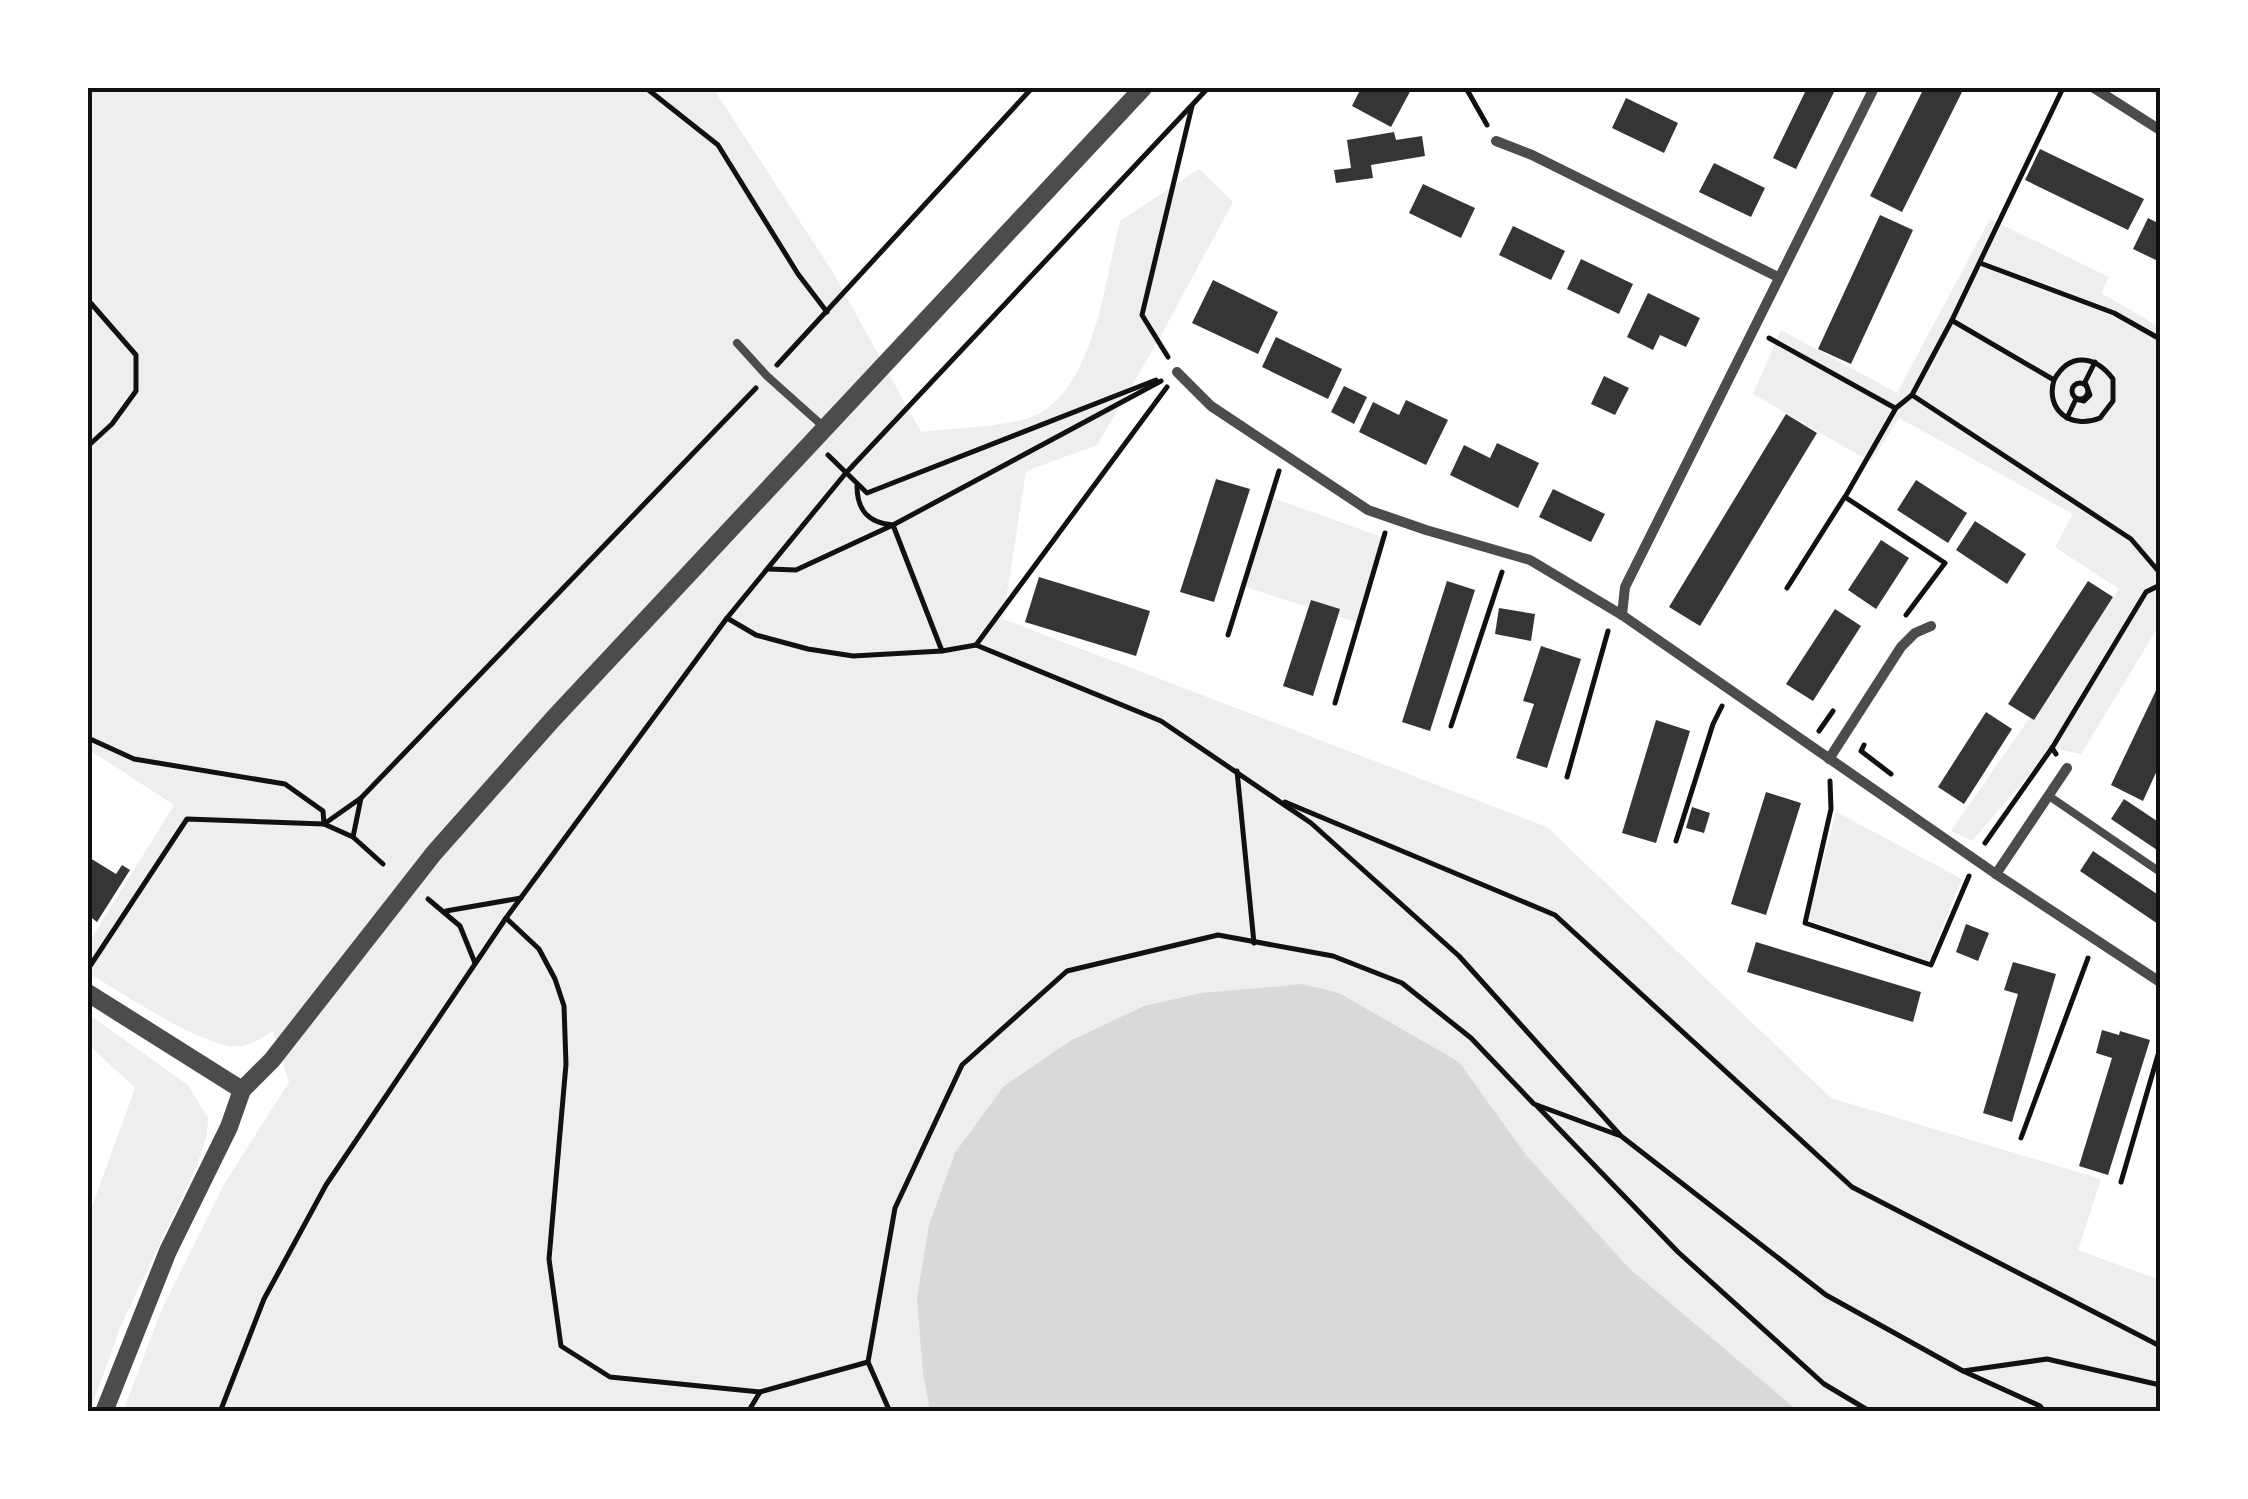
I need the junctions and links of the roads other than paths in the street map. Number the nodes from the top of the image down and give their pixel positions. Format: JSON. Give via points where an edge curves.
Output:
{"nodes":[{"id":1,"x":1143,"y":88,"type":"edge"},
{"id":2,"x":1874,"y":88,"type":"edge"},
{"id":3,"x":2094,"y":88,"type":"edge"},
{"id":4,"x":2160,"y":130,"type":"edge"},
{"id":5,"x":1496,"y":141,"type":"road end"},
{"id":6,"x":1778,"y":277,"type":"junction"},
{"id":7,"x":737,"y":343,"type":"dead end"},
{"id":8,"x":1177,"y":372,"type":"road end"},
{"id":9,"x":820,"y":433,"type":"junction"},
{"id":10,"x":1618,"y":613,"type":"junction"},
{"id":11,"x":1931,"y":626,"type":"road end"},
{"id":12,"x":1829,"y":759,"type":"junction"},
{"id":13,"x":2067,"y":768,"type":"road end"},
{"id":14,"x":2049,"y":796,"type":"junction"},
{"id":15,"x":2160,"y":872,"type":"edge"},
{"id":16,"x":1996,"y":874,"type":"junction"},
{"id":17,"x":2160,"y":982,"type":"edge"},
{"id":18,"x":88,"y":993,"type":"edge"},
{"id":19,"x":242,"y":1090,"type":"junction"},
{"id":20,"x":104,"y":1412,"type":"edge"}],
"edges":[{"from":1,"to":9,"type":"street"},
{"from":2,"to":6,"type":"street"},
{"from":3,"to":4,"type":"street"},
{"from":5,"to":6,"type":"street"},
{"from":6,"to":10,"type":"street"},
{"from":7,"to":9,"type":"lane"},
{"from":8,"to":10,"type":"street","via":[[1210,406],[1368,510],[1530,560]]},
{"from":9,"to":19,"type":"street","via":[[434,853]]},
{"from":10,"to":12,"type":"street"},
{"from":11,"to":12,"type":"street","via":[[1901,647]]},
{"from":12,"to":16,"type":"street"},
{"from":13,"to":14,"type":"street"},
{"from":14,"to":15,"type":"lane"},
{"from":14,"to":16,"type":"street"},
{"from":16,"to":17,"type":"street"},
{"from":18,"to":19,"type":"street"},
{"from":19,"to":20,"type":"street"}]}
